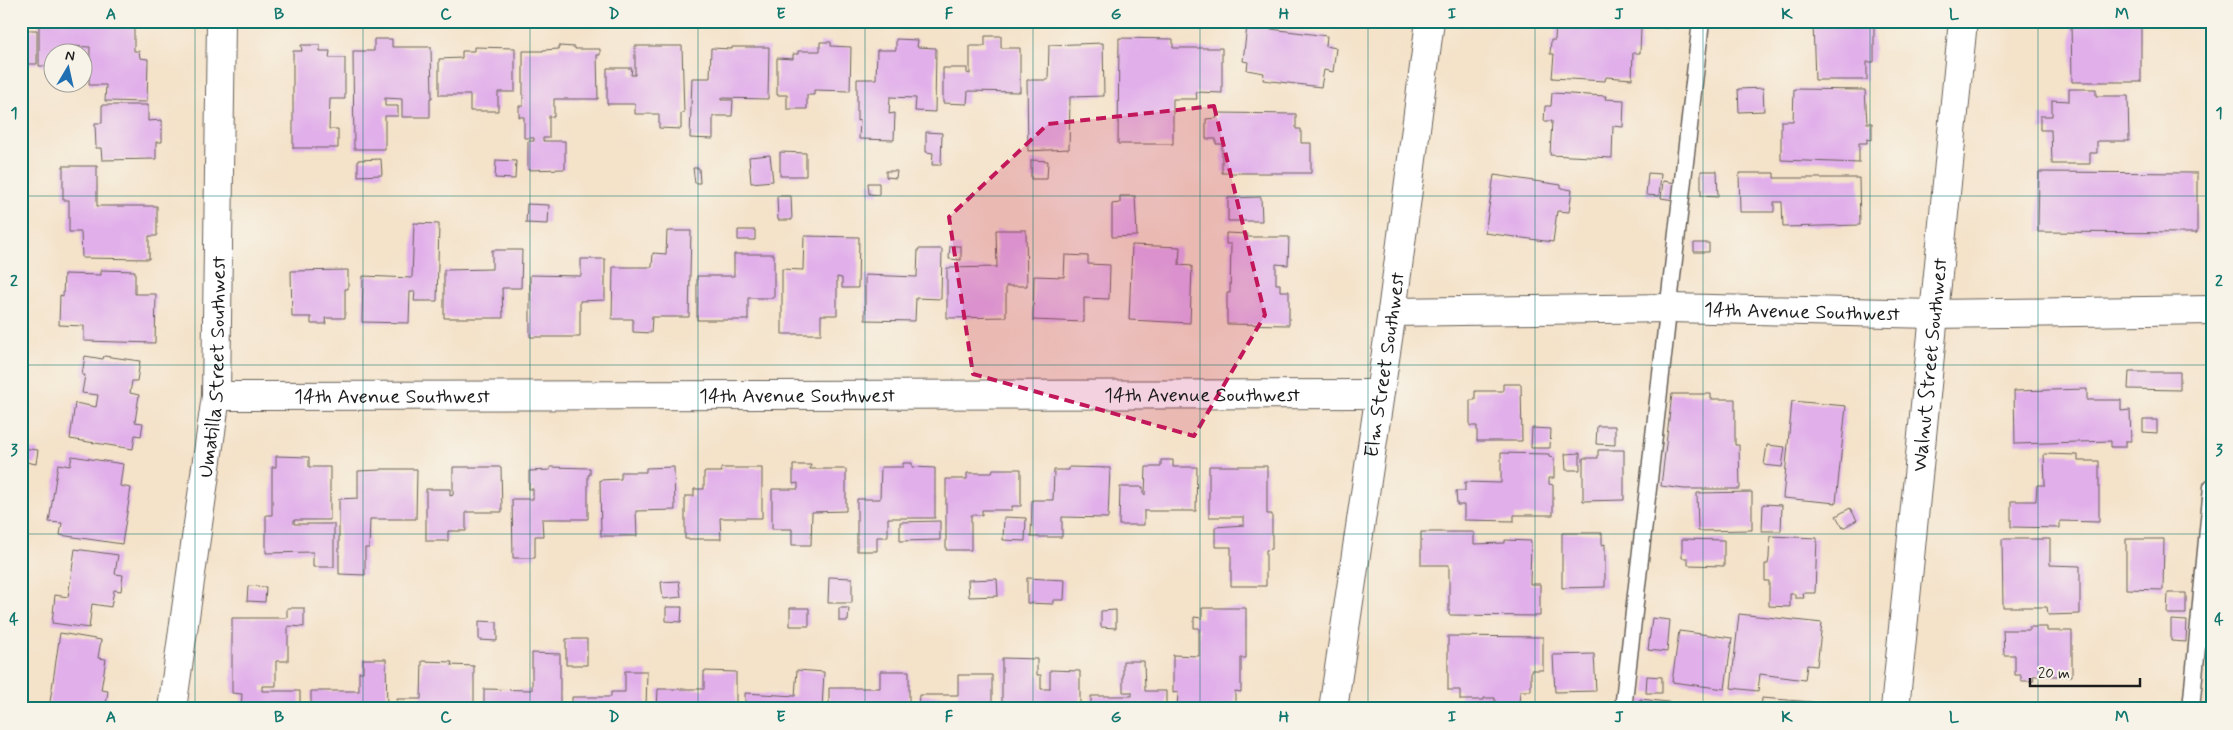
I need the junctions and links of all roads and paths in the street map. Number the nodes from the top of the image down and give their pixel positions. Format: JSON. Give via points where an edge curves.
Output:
{"nodes":[{"id":1,"x":221,"y":21,"type":"edge"},
{"id":2,"x":1430,"y":21,"type":"edge"},
{"id":3,"x":1701,"y":21,"type":"edge"},
{"id":4,"x":1963,"y":21,"type":"edge"},
{"id":5,"x":1670,"y":308,"type":"junction"},
{"id":6,"x":2212,"y":310,"type":"edge"},
{"id":7,"x":1392,"y":312,"type":"junction"},
{"id":8,"x":1933,"y":314,"type":"junction"},
{"id":9,"x":1378,"y":394,"type":"junction"},
{"id":10,"x":216,"y":396,"type":"junction"},
{"id":11,"x":2212,"y":487,"type":"edge"},
{"id":12,"x":172,"y":709,"type":"edge"},
{"id":13,"x":1333,"y":709,"type":"edge"},
{"id":14,"x":1623,"y":709,"type":"edge"},
{"id":15,"x":1895,"y":709,"type":"edge"},
{"id":16,"x":2191,"y":709,"type":"edge"}],
"edges":[{"from":1,"to":10,"type":"street","name":"Umatilla Street Southwest"},
{"from":2,"to":7,"type":"street","name":"Elm Street Southwest"},
{"from":3,"to":5,"type":"lane"},
{"from":4,"to":8,"type":"street","name":"Walnut Street Southwest"},
{"from":5,"to":7,"type":"street","name":"14th Avenue Southwest"},
{"from":5,"to":8,"type":"street","name":"14th Avenue Southwest"},
{"from":5,"to":14,"type":"lane"},
{"from":6,"to":8,"type":"street","name":"14th Avenue Southwest"},
{"from":7,"to":9,"type":"street","name":"Elm Street Southwest"},
{"from":8,"to":15,"type":"street","name":"Walnut Street Southwest"},
{"from":9,"to":10,"type":"street","name":"14th Avenue Southwest"},
{"from":9,"to":13,"type":"street","name":"Elm Street Southwest"},
{"from":10,"to":12,"type":"street","name":"Umatilla Street Southwest"},
{"from":11,"to":16,"type":"lane"}]}
